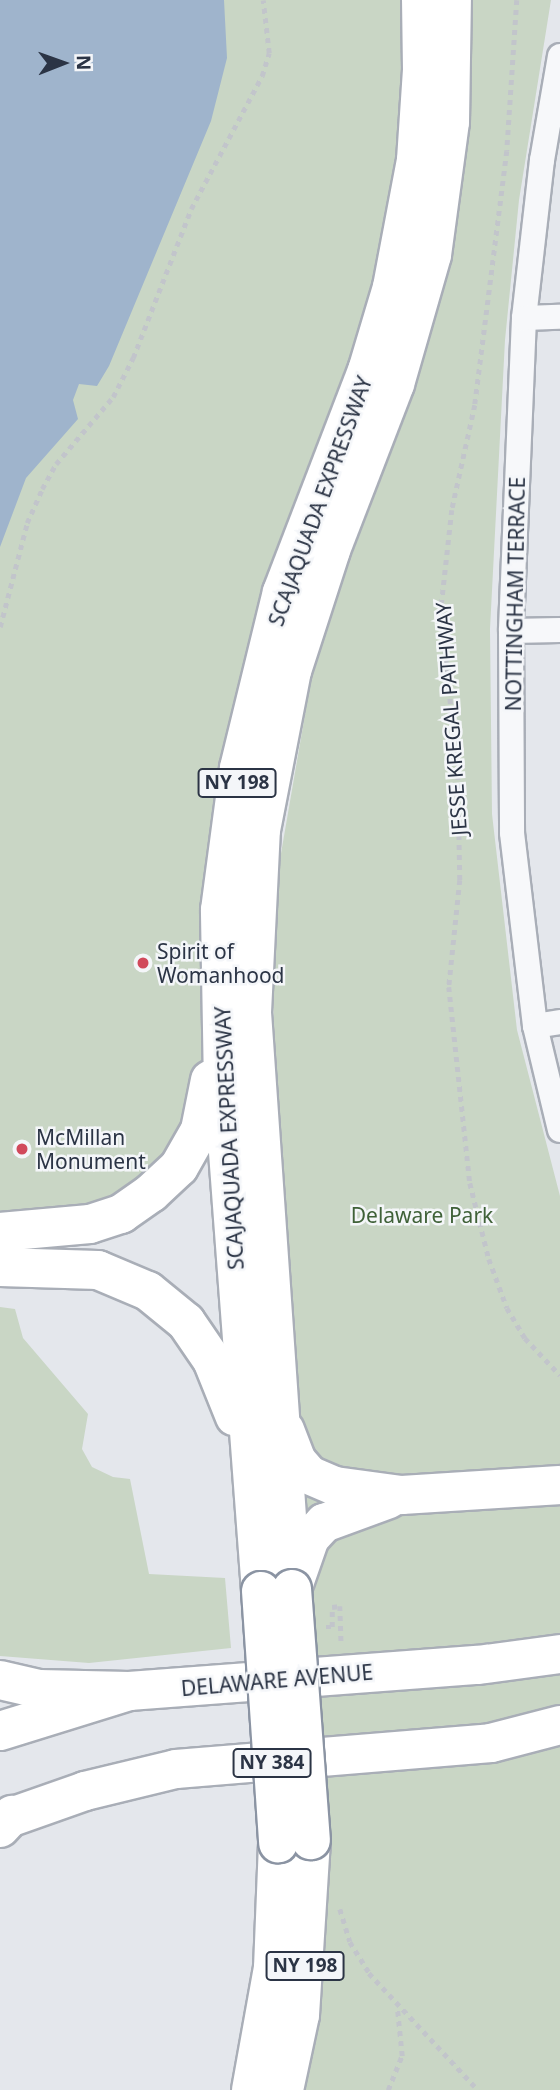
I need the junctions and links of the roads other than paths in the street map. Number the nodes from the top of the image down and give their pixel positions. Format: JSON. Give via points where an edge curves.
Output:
{"nodes":[{"id":1,"x":421,"y":0,"type":"edge"},
{"id":2,"x":453,"y":0,"type":"edge"},
{"id":3,"x":560,"y":56,"type":"edge"},
{"id":4,"x":560,"y":317,"type":"edge"},
{"id":5,"x":524,"y":318,"type":"junction"},
{"id":6,"x":560,"y":630,"type":"edge"},
{"id":7,"x":511,"y":631,"type":"junction"},
{"id":8,"x":560,"y":1022,"type":"edge"},
{"id":9,"x":221,"y":1025,"type":"junction"},
{"id":10,"x":536,"y":1026,"type":"junction"},
{"id":11,"x":560,"y":1130,"type":"edge"},
{"id":12,"x":0,"y":1232,"type":"edge"},
{"id":13,"x":0,"y":1267,"type":"edge"},
{"id":14,"x":279,"y":1414,"type":"junction"},
{"id":15,"x":251,"y":1476,"type":"junction"},
{"id":16,"x":560,"y":1485,"type":"edge"},
{"id":17,"x":401,"y":1495,"type":"junction"},
{"id":18,"x":277,"y":1590,"type":"junction"},
{"id":19,"x":560,"y":1654,"type":"edge"},
{"id":20,"x":0,"y":1680,"type":"edge"},
{"id":21,"x":128,"y":1691,"type":"junction"},
{"id":22,"x":560,"y":1725,"type":"edge"},
{"id":23,"x":0,"y":1731,"type":"edge"},
{"id":24,"x":4,"y":1822,"type":"edge"},
{"id":25,"x":258,"y":2083,"type":"edge"}],
"edges":[{"from":1,"to":9,"type":"main road","name":"SCAJAQUADA EXPRESSWAY","number":"NY 198","via":[[417,149],[392,287],[367,371],[282,592],[239,768],[220,910]]},
{"from":2,"to":14,"type":"main road","name":"SCAJAQUADA EXPRESSWAY","number":"NY 198","via":[[450,122],[432,255],[394,384],[331,550],[292,671],[261,830],[252,1012]]},
{"from":3,"to":5,"type":"street","name":"NOTTINGHAM TERRACE","via":[[542,160]]},
{"from":4,"to":5,"type":"street"},
{"from":5,"to":7,"type":"street","name":"NOTTINGHAM TERRACE"},
{"from":6,"to":7,"type":"street"},
{"from":7,"to":10,"type":"street","name":"NOTTINGHAM TERRACE","via":[[512,834]]},
{"from":8,"to":10,"type":"street"},
{"from":9,"to":12,"type":"main road","via":[[200,1130],[179,1167],[121,1214],[90,1224]]},
{"from":9,"to":15,"type":"main road","name":"SCAJAQUADA EXPRESSWAY","number":"NY 198"},
{"from":10,"to":11,"type":"street","name":"NOTTINGHAM TERRACE"},
{"from":13,"to":15,"type":"main road","via":[[98,1270],[148,1291],[186,1322],[212,1360],[233,1410]]},
{"from":14,"to":17,"type":"main road","via":[[297,1461],[309,1475],[335,1486]]},
{"from":14,"to":18,"type":"main road","name":"SCAJAQUADA EXPRESSWAY","number":"NY 198"},
{"from":15,"to":18,"type":"main road","name":"SCAJAQUADA EXPRESSWAY","number":"NY 198"},
{"from":16,"to":17,"type":"main road"},
{"from":17,"to":18,"type":"main road","via":[[324,1523]]},
{"from":18,"to":25,"type":"main road","name":"SCAJAQUADA EXPRESSWAY","number":"NY 198","bridge":true,"via":[[295,1841]]},
{"from":19,"to":21,"type":"main road","name":"DELAWARE AVENUE","via":[[478,1665]]},
{"from":20,"to":21,"type":"main road","via":[[38,1689]]},
{"from":21,"to":23,"type":"main road","name":"DELAWARE AVENUE"},
{"from":22,"to":24,"type":"main road","number":"NY 384","via":[[478,1744],[176,1769],[137,1776]]}]}
